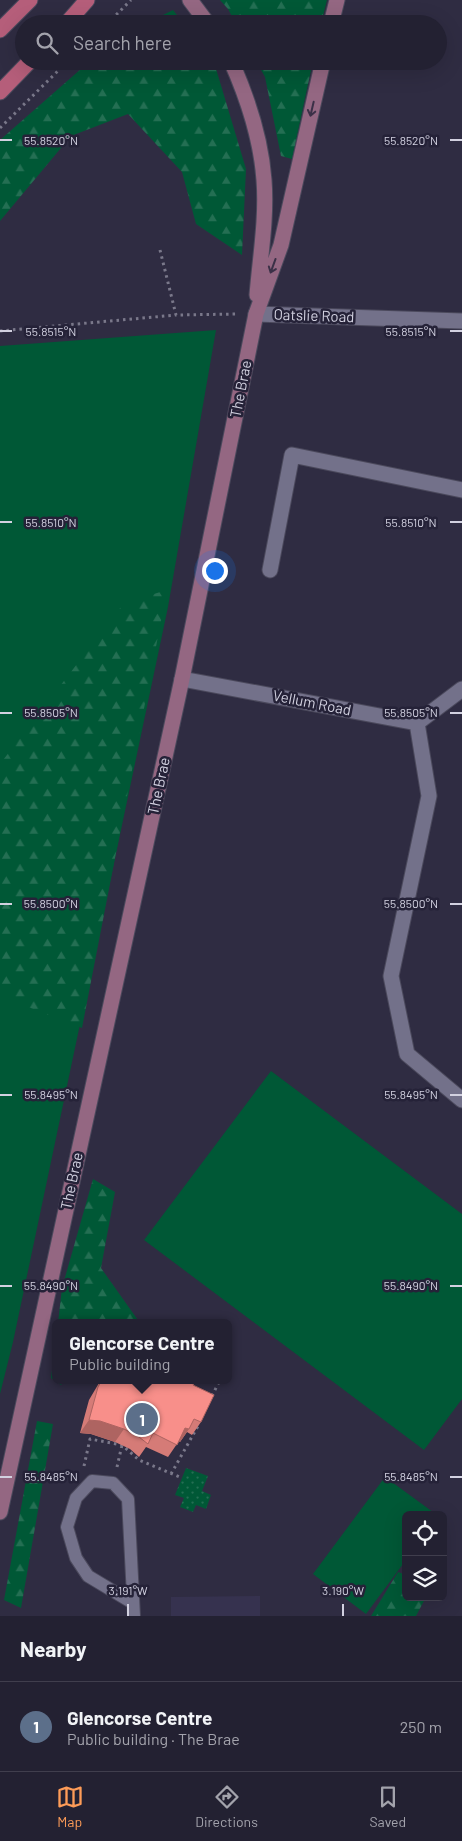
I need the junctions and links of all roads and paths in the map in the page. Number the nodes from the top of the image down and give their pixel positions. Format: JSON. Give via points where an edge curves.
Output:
{"nodes":[{"id":1,"x":30,"y":0,"type":"edge"},
{"id":2,"x":87,"y":0,"type":"edge"},
{"id":3,"x":131,"y":0,"type":"edge"},
{"id":4,"x":190,"y":0,"type":"edge"},
{"id":5,"x":337,"y":0,"type":"edge"},
{"id":6,"x":74,"y":15,"type":"edge"},
{"id":7,"x":115,"y":15,"type":"edge"},
{"id":8,"x":201,"y":15,"type":"edge"},
{"id":9,"x":333,"y":15,"type":"edge"},
{"id":10,"x":0,"y":30,"type":"edge"},
{"id":11,"x":21,"y":70,"type":"edge"},
{"id":12,"x":59,"y":70,"type":"edge"},
{"id":13,"x":235,"y":70,"type":"edge"},
{"id":14,"x":321,"y":70,"type":"edge"},
{"id":15,"x":0,"y":92,"type":"edge"},
{"id":16,"x":0,"y":128,"type":"edge"},
{"id":17,"x":160,"y":250,"type":"dead end"},
{"id":18,"x":256,"y":314,"type":"junction"},
{"id":19,"x":176,"y":315,"type":"junction"},
{"id":20,"x":462,"y":321,"type":"edge"},
{"id":21,"x":0,"y":331,"type":"edge"},
{"id":22,"x":462,"y":490,"type":"edge"},
{"id":23,"x":270,"y":570,"type":"dead end"},
{"id":24,"x":182,"y":679,"type":"junction"},
{"id":25,"x":462,"y":689,"type":"edge"},
{"id":26,"x":417,"y":723,"type":"junction"},
{"id":27,"x":462,"y":1100,"type":"edge"},
{"id":28,"x":218,"y":1384,"type":"edge"},
{"id":29,"x":209,"y":1402,"type":"edge"},
{"id":30,"x":200,"y":1424,"type":"edge"},
{"id":31,"x":171,"y":1474,"type":"junction"},
{"id":32,"x":182,"y":1478,"type":"dead end"},
{"id":33,"x":76,"y":1498,"type":"junction"},
{"id":34,"x":0,"y":1512,"type":"edge"},
{"id":35,"x":133,"y":1610,"type":"edge"}],
"edges":[{"from":1,"to":10,"type":"main road"},
{"from":2,"to":6,"type":"main road"},
{"from":3,"to":7,"type":"path"},
{"from":4,"to":8,"type":"main road"},
{"from":5,"to":9,"type":"main road"},
{"from":11,"to":15,"type":"main road"},
{"from":12,"to":16,"type":"path"},
{"from":13,"to":18,"type":"main road","via":[[253,118],[264,181]]},
{"from":14,"to":18,"type":"main road","name":"The Brae","one_way":true,"via":[[281,245]]},
{"from":17,"to":19,"type":"path"},
{"from":18,"to":19,"type":"path"},
{"from":18,"to":20,"type":"street","name":"Oatslie Road"},
{"from":18,"to":24,"type":"main road","name":"The Brae"},
{"from":19,"to":21,"type":"path"},
{"from":22,"to":23,"type":"street","via":[[292,455]]},
{"from":24,"to":26,"type":"street","name":"Vellum Road"},
{"from":24,"to":34,"type":"main road","name":"The Brae"},
{"from":25,"to":26,"type":"street"},
{"from":26,"to":27,"type":"street","via":[[429,796],[391,976],[407,1054]]},
{"from":28,"to":29,"type":"path"},
{"from":30,"to":31,"type":"path"},
{"from":31,"to":32,"type":"path"},
{"from":31,"to":33,"type":"path","via":[[139,1460],[122,1445],[90,1439]]},
{"from":33,"to":35,"type":"lane","via":[[67,1526],[76,1558],[88,1576]]},
{"from":33,"to":35,"type":"lane","via":[[92,1482],[113,1483],[128,1499]]}]}
